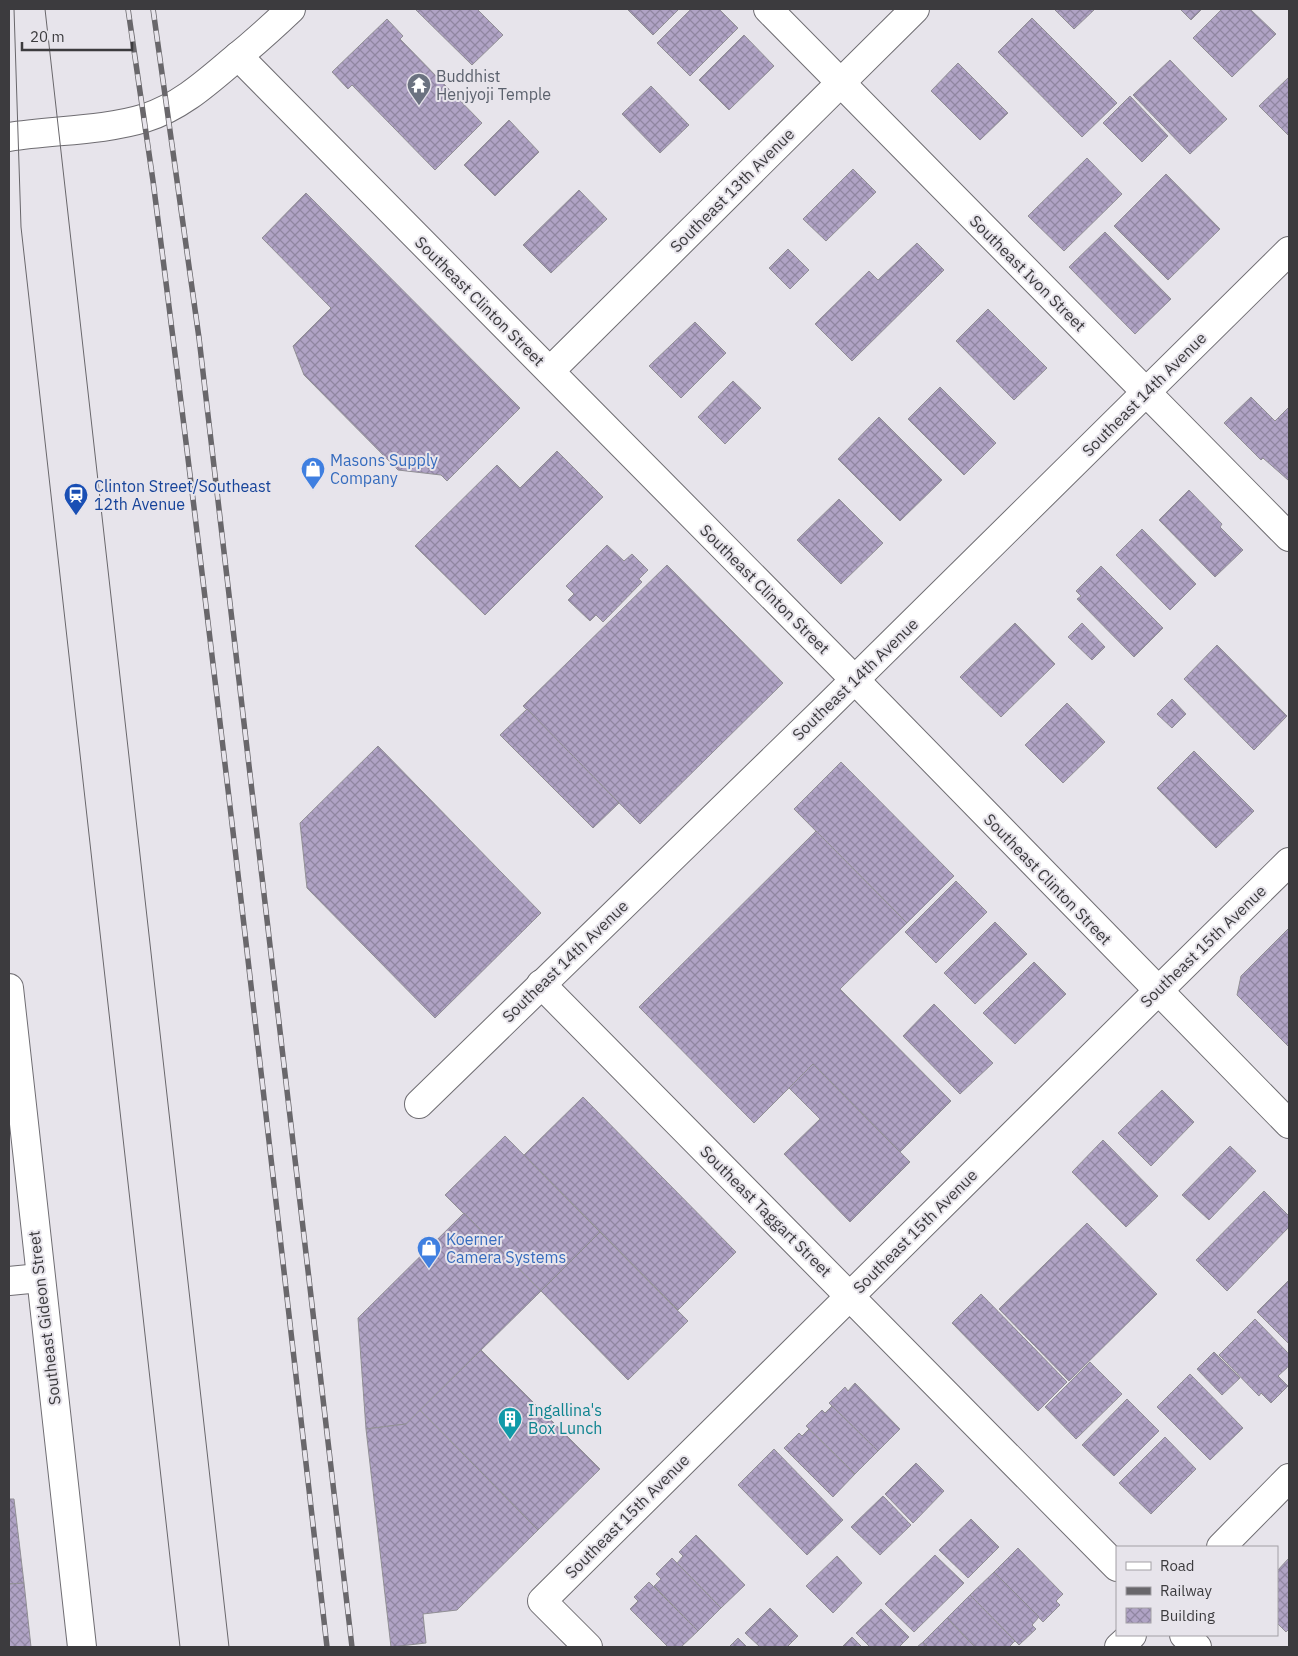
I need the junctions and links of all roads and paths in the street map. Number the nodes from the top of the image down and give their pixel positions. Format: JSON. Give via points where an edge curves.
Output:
{"nodes":[{"id":1,"x":291,"y":9,"type":"edge"},
{"id":2,"x":768,"y":9,"type":"edge"},
{"id":3,"x":915,"y":9,"type":"edge"},
{"id":4,"x":238,"y":56,"type":"junction"},
{"id":5,"x":840,"y":83,"type":"junction"},
{"id":6,"x":9,"y":137,"type":"edge"},
{"id":7,"x":1289,"y":251,"type":"edge"},
{"id":8,"x":550,"y":371,"type":"junction"},
{"id":9,"x":1146,"y":392,"type":"junction"},
{"id":10,"x":1289,"y":537,"type":"edge"},
{"id":11,"x":855,"y":680,"type":"junction"},
{"id":12,"x":1289,"y":862,"type":"edge"},
{"id":13,"x":541,"y":984,"type":"junction"},
{"id":14,"x":9,"y":988,"type":"edge"},
{"id":15,"x":1158,"y":991,"type":"junction"},
{"id":16,"x":419,"y":1104,"type":"dead end"},
{"id":17,"x":1289,"y":1124,"type":"edge"},
{"id":18,"x":40,"y":1278,"type":"junction"},
{"id":19,"x":9,"y":1281,"type":"edge"},
{"id":20,"x":850,"y":1296,"type":"junction"},
{"id":21,"x":1289,"y":1478,"type":"edge"},
{"id":22,"x":1222,"y":1546,"type":"edge"},
{"id":23,"x":1116,"y":1566,"type":"edge"},
{"id":24,"x":1131,"y":1636,"type":"edge"},
{"id":25,"x":1185,"y":1636,"type":"edge"},
{"id":26,"x":82,"y":1647,"type":"edge"},
{"id":27,"x":588,"y":1647,"type":"edge"},
{"id":28,"x":1120,"y":1647,"type":"edge"},
{"id":29,"x":1197,"y":1647,"type":"edge"}],
"edges":[{"from":1,"to":4,"type":"street"},
{"from":2,"to":5,"type":"street","name":"Southeast Ivon Street"},
{"from":3,"to":5,"type":"street","name":"Southeast 13th Avenue"},
{"from":4,"to":6,"type":"street","via":[[186,99],[167,110],[118,124]]},
{"from":4,"to":8,"type":"street","name":"Southeast Clinton Street"},
{"from":5,"to":8,"type":"street","name":"Southeast 13th Avenue"},
{"from":5,"to":9,"type":"street","name":"Southeast Ivon Street"},
{"from":7,"to":9,"type":"street","name":"Southeast 14th Avenue"},
{"from":8,"to":11,"type":"street","name":"Southeast Clinton Street"},
{"from":9,"to":10,"type":"street","name":"Southeast Ivon Street"},
{"from":9,"to":11,"type":"street","name":"Southeast 14th Avenue"},
{"from":11,"to":13,"type":"street","name":"Southeast 14th Avenue"},
{"from":11,"to":15,"type":"street","name":"Southeast Clinton Street"},
{"from":12,"to":15,"type":"street","name":"Southeast 15th Avenue"},
{"from":13,"to":16,"type":"street","name":"Southeast 14th Avenue"},
{"from":13,"to":20,"type":"street","name":"Southeast Taggart Street"},
{"from":14,"to":18,"type":"street","name":"Southeast Gideon Street"},
{"from":15,"to":17,"type":"street","name":"Southeast Clinton Street"},
{"from":15,"to":20,"type":"street","name":"Southeast 15th Avenue"},
{"from":18,"to":19,"type":"street"},
{"from":18,"to":26,"type":"street","name":"Southeast Gideon Street"},
{"from":20,"to":23,"type":"street","name":"Southeast Taggart Street"},
{"from":20,"to":27,"type":"street","name":"Southeast 15th Avenue","via":[[542,1601]]},
{"from":21,"to":22,"type":"street"},
{"from":24,"to":28,"type":"street"},
{"from":25,"to":29,"type":"street"}]}
